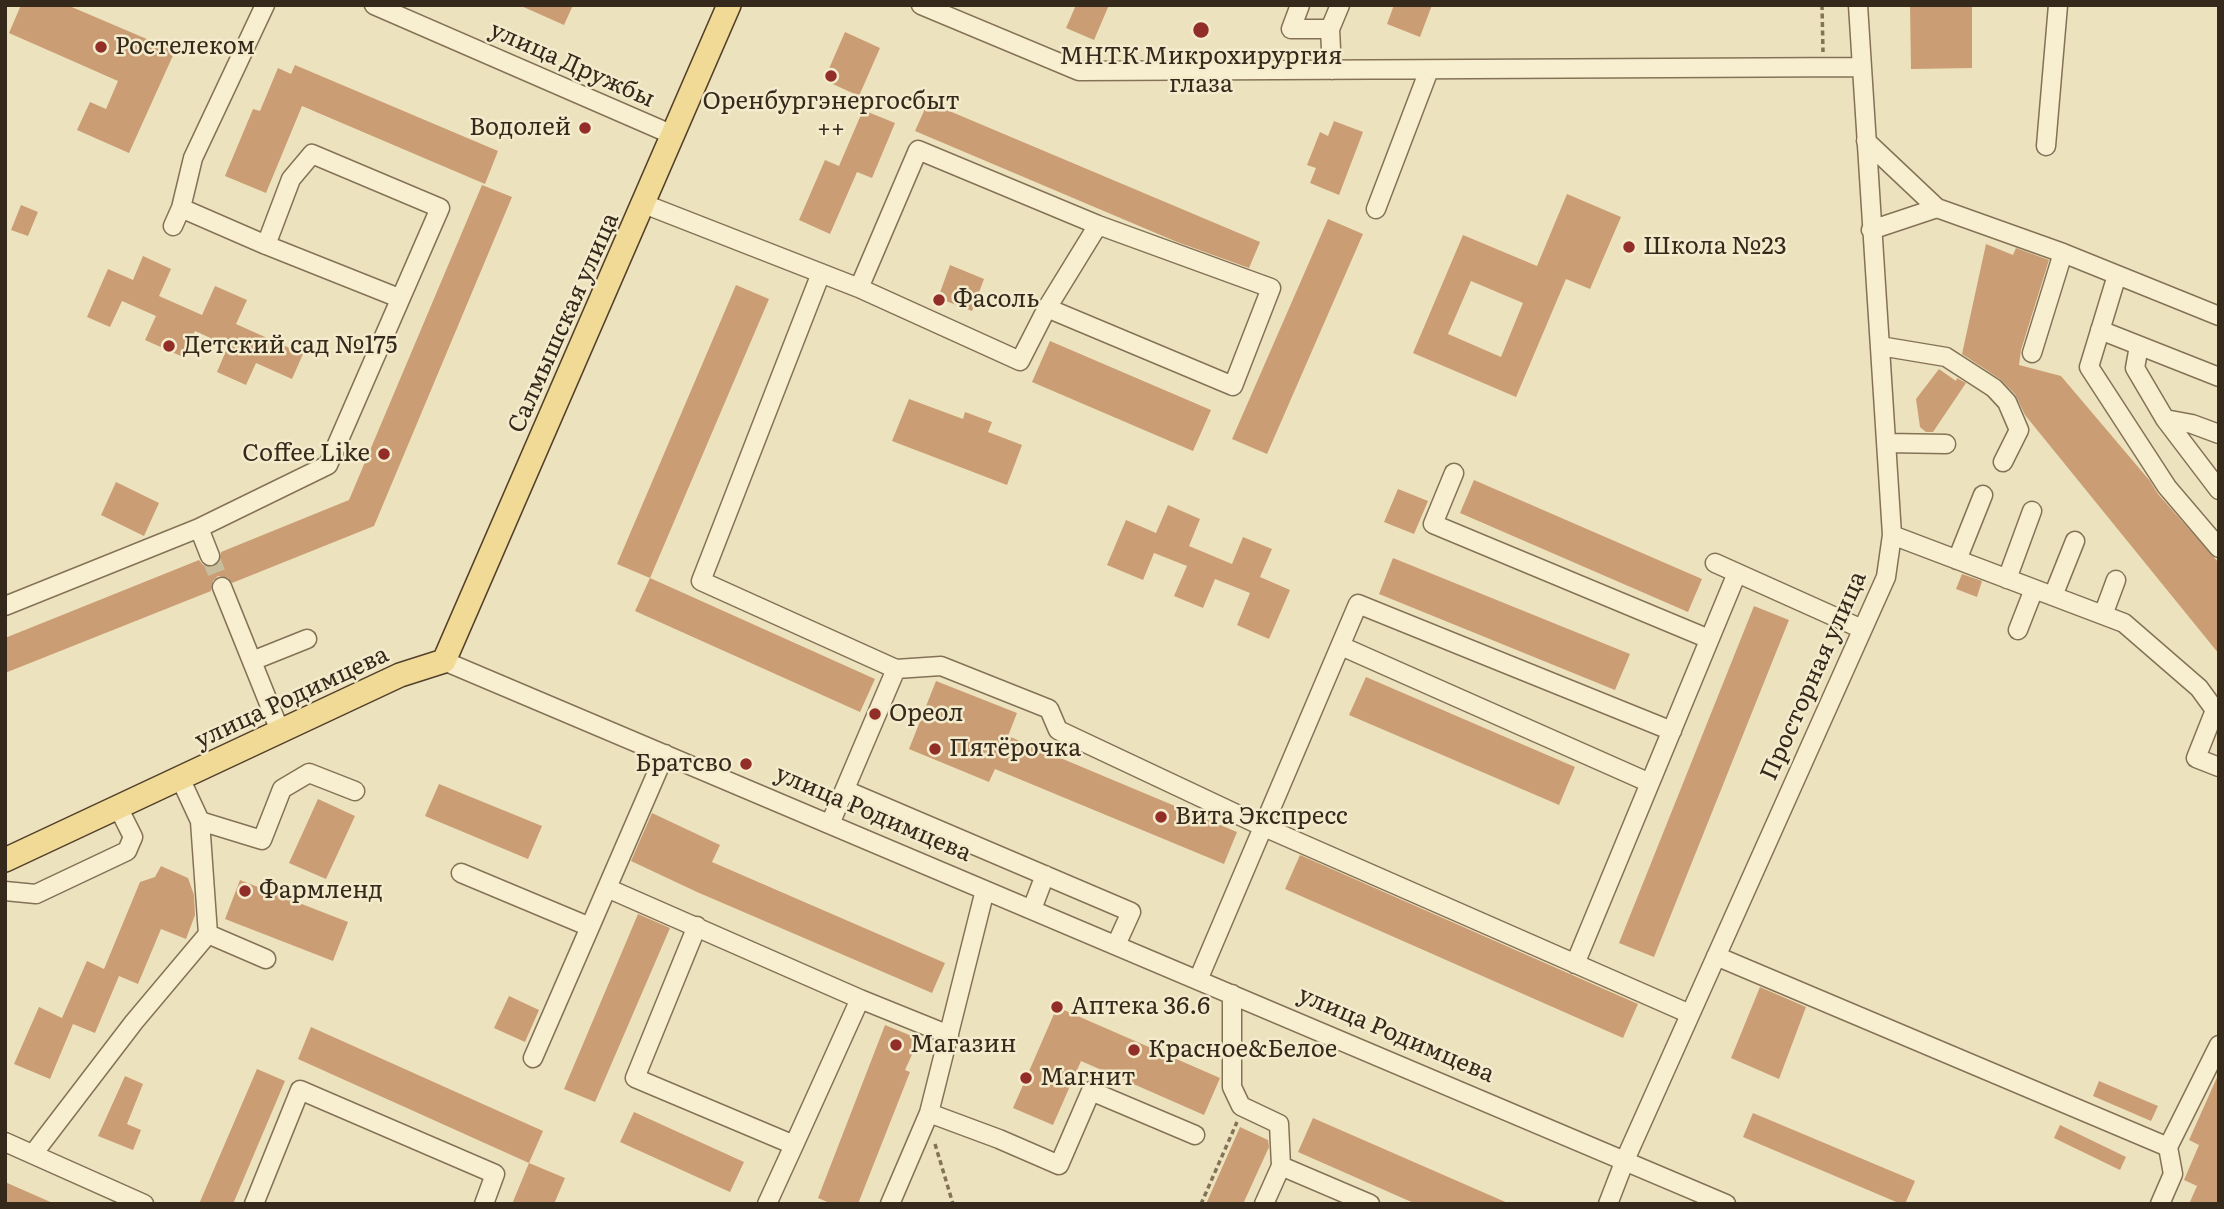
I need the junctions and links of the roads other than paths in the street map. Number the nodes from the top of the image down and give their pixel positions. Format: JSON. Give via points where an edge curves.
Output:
{"nodes":[{"id":1,"x":265,"y":5,"type":"edge"},
{"id":2,"x":374,"y":5,"type":"edge"},
{"id":3,"x":729,"y":5,"type":"edge"},
{"id":4,"x":921,"y":5,"type":"edge"},
{"id":5,"x":1300,"y":5,"type":"edge"},
{"id":6,"x":1340,"y":5,"type":"edge"},
{"id":7,"x":1858,"y":5,"type":"edge"},
{"id":8,"x":2058,"y":5,"type":"edge"},
{"id":9,"x":1330,"y":29,"type":"junction"},
{"id":10,"x":1862,"y":67,"type":"junction"},
{"id":11,"x":1332,"y":70,"type":"junction"},
{"id":12,"x":1429,"y":70,"type":"junction"},
{"id":13,"x":673,"y":135,"type":"junction"},
{"id":14,"x":1866,"y":141,"type":"junction"},
{"id":15,"x":2046,"y":146,"type":"dead end"},
{"id":16,"x":644,"y":204,"type":"junction"},
{"id":17,"x":181,"y":208,"type":"junction"},
{"id":18,"x":1937,"y":208,"type":"junction"},
{"id":19,"x":1376,"y":209,"type":"dead end"},
{"id":20,"x":1098,"y":225,"type":"junction"},
{"id":21,"x":173,"y":226,"type":"dead end"},
{"id":22,"x":1871,"y":230,"type":"junction"},
{"id":23,"x":267,"y":245,"type":"junction"},
{"id":24,"x":2063,"y":253,"type":"junction"},
{"id":25,"x":821,"y":274,"type":"junction"},
{"id":26,"x":2117,"y":275,"type":"junction"},
{"id":27,"x":859,"y":288,"type":"junction"},
{"id":28,"x":399,"y":298,"type":"junction"},
{"id":29,"x":1047,"y":309,"type":"junction"},
{"id":30,"x":2219,"y":316,"type":"edge"},
{"id":31,"x":2100,"y":330,"type":"junction"},
{"id":32,"x":1880,"y":346,"type":"junction"},
{"id":33,"x":2139,"y":346,"type":"junction"},
{"id":34,"x":2032,"y":353,"type":"dead end"},
{"id":35,"x":2219,"y":377,"type":"edge"},
{"id":36,"x":2165,"y":419,"type":"junction"},
{"id":37,"x":2219,"y":434,"type":"edge"},
{"id":38,"x":1887,"y":443,"type":"junction"},
{"id":39,"x":1946,"y":444,"type":"dead end"},
{"id":40,"x":2003,"y":462,"type":"dead end"},
{"id":41,"x":1454,"y":473,"type":"dead end"},
{"id":42,"x":2218,"y":489,"type":"edge"},
{"id":43,"x":1983,"y":495,"type":"dead end"},
{"id":44,"x":2032,"y":511,"type":"dead end"},
{"id":45,"x":199,"y":528,"type":"junction"},
{"id":46,"x":1892,"y":535,"type":"junction"},
{"id":47,"x":2075,"y":541,"type":"dead end"},
{"id":48,"x":2219,"y":548,"type":"edge"},
{"id":49,"x":210,"y":556,"type":"tunnel mouth"},
{"id":50,"x":1957,"y":560,"type":"junction"},
{"id":51,"x":1715,"y":563,"type":"dead end"},
{"id":52,"x":1737,"y":573,"type":"junction"},
{"id":53,"x":2007,"y":579,"type":"junction"},
{"id":54,"x":2116,"y":580,"type":"dead end"},
{"id":55,"x":222,"y":587,"type":"tunnel mouth"},
{"id":56,"x":2034,"y":589,"type":"junction"},
{"id":57,"x":2053,"y":596,"type":"junction"},
{"id":58,"x":5,"y":606,"type":"edge"},
{"id":59,"x":2103,"y":615,"type":"junction"},
{"id":60,"x":1862,"y":629,"type":"junction"},
{"id":61,"x":2018,"y":629,"type":"dead end"},
{"id":62,"x":307,"y":639,"type":"dead end"},
{"id":63,"x":1710,"y":639,"type":"junction"},
{"id":64,"x":1340,"y":646,"type":"junction"},
{"id":65,"x":252,"y":661,"type":"junction"},
{"id":66,"x":444,"y":661,"type":"junction"},
{"id":67,"x":896,"y":669,"type":"junction"},
{"id":68,"x":280,"y":731,"type":"junction"},
{"id":69,"x":1672,"y":731,"type":"junction"},
{"id":70,"x":664,"y":754,"type":"junction"},
{"id":71,"x":2219,"y":767,"type":"edge"},
{"id":72,"x":180,"y":778,"type":"junction"},
{"id":73,"x":1650,"y":783,"type":"junction"},
{"id":74,"x":845,"y":790,"type":"junction"},
{"id":75,"x":355,"y":791,"type":"dead end"},
{"id":76,"x":118,"y":807,"type":"junction"},
{"id":77,"x":200,"y":821,"type":"junction"},
{"id":78,"x":830,"y":824,"type":"junction"},
{"id":79,"x":1264,"y":827,"type":"junction"},
{"id":80,"x":5,"y":860,"type":"edge"},
{"id":81,"x":461,"y":873,"type":"dead end"},
{"id":82,"x":1045,"y":875,"type":"junction"},
{"id":83,"x":607,"y":888,"type":"junction"},
{"id":84,"x":985,"y":890,"type":"junction"},
{"id":85,"x":5,"y":891,"type":"edge"},
{"id":86,"x":1032,"y":909,"type":"junction"},
{"id":87,"x":697,"y":926,"type":"junction"},
{"id":88,"x":590,"y":927,"type":"junction"},
{"id":89,"x":208,"y":934,"type":"junction"},
{"id":90,"x":1116,"y":945,"type":"junction"},
{"id":91,"x":1716,"y":956,"type":"junction"},
{"id":92,"x":266,"y":959,"type":"dead end"},
{"id":93,"x":1575,"y":964,"type":"junction"},
{"id":94,"x":1198,"y":980,"type":"junction"},
{"id":95,"x":1232,"y":994,"type":"junction"},
{"id":96,"x":860,"y":999,"type":"junction"},
{"id":97,"x":1690,"y":1014,"type":"junction"},
{"id":98,"x":948,"y":1035,"type":"junction"},
{"id":99,"x":2219,"y":1045,"type":"edge"},
{"id":100,"x":533,"y":1059,"type":"dead end"},
{"id":101,"x":936,"y":1116,"type":"junction"},
{"id":102,"x":1195,"y":1135,"type":"dead end"},
{"id":103,"x":5,"y":1142,"type":"edge"},
{"id":104,"x":794,"y":1145,"type":"junction"},
{"id":105,"x":2168,"y":1147,"type":"junction"},
{"id":106,"x":33,"y":1154,"type":"junction"},
{"id":107,"x":1625,"y":1160,"type":"junction"},
{"id":108,"x":1281,"y":1167,"type":"junction"},
{"id":109,"x":144,"y":1204,"type":"edge"},
{"id":110,"x":254,"y":1204,"type":"edge"},
{"id":111,"x":484,"y":1204,"type":"edge"},
{"id":112,"x":767,"y":1204,"type":"edge"},
{"id":113,"x":890,"y":1204,"type":"edge"},
{"id":114,"x":1264,"y":1204,"type":"edge"},
{"id":115,"x":1370,"y":1204,"type":"edge"},
{"id":116,"x":1608,"y":1204,"type":"edge"},
{"id":117,"x":1726,"y":1204,"type":"edge"},
{"id":118,"x":2160,"y":1204,"type":"edge"}],
"edges":[{"from":1,"to":17,"type":"street","via":[[193,158]]},
{"from":2,"to":13,"type":"street","name":"улица Дружбы"},
{"from":3,"to":13,"type":"main road","name":"Салмышская улица"},
{"from":4,"to":11,"type":"street","via":[[1079,71]]},
{"from":5,"to":9,"type":"street","via":[[1291,29]]},
{"from":6,"to":9,"type":"street"},
{"from":7,"to":10,"type":"street","name":"Просторная улица"},
{"from":8,"to":15,"type":"street"},
{"from":9,"to":11,"type":"street"},
{"from":10,"to":12,"type":"street"},
{"from":10,"to":14,"type":"street","name":"Просторная улица"},
{"from":11,"to":12,"type":"street"},
{"from":12,"to":19,"type":"street"},
{"from":13,"to":16,"type":"main road","name":"Салмышская улица"},
{"from":14,"to":18,"type":"street"},
{"from":14,"to":22,"type":"street","name":"Просторная улица"},
{"from":16,"to":25,"type":"street"},
{"from":16,"to":66,"type":"main road","name":"Салмышская улица"},
{"from":17,"to":21,"type":"street"},
{"from":17,"to":23,"type":"street"},
{"from":18,"to":22,"type":"street"},
{"from":18,"to":24,"type":"street"},
{"from":20,"to":27,"type":"street","via":[[918,149]]},
{"from":20,"to":29,"type":"street"},
{"from":20,"to":29,"type":"street","via":[[1271,288],[1233,386]]},
{"from":22,"to":32,"type":"street","name":"Просторная улица"},
{"from":23,"to":28,"type":"street"},
{"from":23,"to":28,"type":"street","via":[[292,179],[312,155],[440,208]]},
{"from":24,"to":26,"type":"street"},
{"from":24,"to":34,"type":"street"},
{"from":25,"to":27,"type":"street"},
{"from":25,"to":67,"type":"street","via":[[701,581]]},
{"from":26,"to":30,"type":"street"},
{"from":26,"to":31,"type":"street"},
{"from":27,"to":29,"type":"street","via":[[1020,361]]},
{"from":28,"to":45,"type":"street","via":[[328,465]]},
{"from":31,"to":33,"type":"street"},
{"from":31,"to":48,"type":"street","via":[[2089,367],[2167,487]]},
{"from":32,"to":38,"type":"street","name":"Просторная улица"},
{"from":32,"to":40,"type":"street","via":[[1946,357],[1994,388],[2007,402],[2019,430]]},
{"from":33,"to":35,"type":"street"},
{"from":33,"to":36,"type":"street","via":[[2135,368]]},
{"from":36,"to":37,"type":"street"},
{"from":36,"to":42,"type":"street"},
{"from":38,"to":39,"type":"street"},
{"from":38,"to":46,"type":"street","name":"Просторная улица"},
{"from":41,"to":63,"type":"street","via":[[1433,524]]},
{"from":43,"to":50,"type":"street"},
{"from":44,"to":53,"type":"street"},
{"from":45,"to":49,"type":"street"},
{"from":45,"to":58,"type":"street"},
{"from":46,"to":50,"type":"street"},
{"from":46,"to":60,"type":"street","name":"Просторная улица","via":[[1886,577]]},
{"from":47,"to":57,"type":"street"},
{"from":50,"to":53,"type":"street"},
{"from":51,"to":52,"type":"street"},
{"from":52,"to":60,"type":"street"},
{"from":52,"to":63,"type":"street"},
{"from":53,"to":56,"type":"street"},
{"from":54,"to":59,"type":"street"},
{"from":55,"to":65,"type":"street"},
{"from":56,"to":57,"type":"street"},
{"from":56,"to":61,"type":"street"},
{"from":57,"to":59,"type":"street"},
{"from":59,"to":71,"type":"street","via":[[2124,623],[2199,688],[2215,710],[2196,758]]},
{"from":60,"to":91,"type":"street","name":"Просторная улица"},
{"from":62,"to":65,"type":"street"},
{"from":63,"to":69,"type":"street"},
{"from":64,"to":69,"type":"street","via":[[1359,604]]},
{"from":64,"to":73,"type":"street"},
{"from":64,"to":79,"type":"street"},
{"from":65,"to":68,"type":"street"},
{"from":66,"to":68,"type":"main road","name":"улица Родимцева","via":[[400,675]]},
{"from":66,"to":70,"type":"street","name":"улица Родимцева"},
{"from":67,"to":74,"type":"street"},
{"from":67,"to":79,"type":"street","via":[[941,666],[1049,709],[1058,730]]},
{"from":68,"to":72,"type":"main road","name":"улица Родимцева"},
{"from":69,"to":73,"type":"street"},
{"from":70,"to":78,"type":"street","name":"улица Родимцева"},
{"from":70,"to":83,"type":"street"},
{"from":72,"to":76,"type":"main road","name":"улица Родимцева"},
{"from":72,"to":77,"type":"street"},
{"from":73,"to":93,"type":"street"},
{"from":74,"to":78,"type":"street"},
{"from":74,"to":82,"type":"street"},
{"from":75,"to":77,"type":"street","via":[[309,773],[282,789],[262,840]]},
{"from":76,"to":80,"type":"main road","name":"улица Родимцева"},
{"from":76,"to":85,"type":"street","via":[[133,837],[127,851],[36,894]]},
{"from":77,"to":89,"type":"street"},
{"from":78,"to":84,"type":"street","name":"улица Родимцева"},
{"from":79,"to":93,"type":"street"},
{"from":79,"to":94,"type":"street"},
{"from":81,"to":88,"type":"street"},
{"from":82,"to":86,"type":"street"},
{"from":82,"to":90,"type":"street","via":[[1131,912]]},
{"from":83,"to":87,"type":"street"},
{"from":83,"to":88,"type":"street"},
{"from":84,"to":86,"type":"street","name":"улица Родимцева"},
{"from":84,"to":98,"type":"street"},
{"from":86,"to":90,"type":"street","name":"улица Родимцева"},
{"from":87,"to":96,"type":"street"},
{"from":87,"to":104,"type":"street","via":[[635,1078]]},
{"from":88,"to":100,"type":"street"},
{"from":89,"to":92,"type":"street"},
{"from":89,"to":106,"type":"street"},
{"from":90,"to":94,"type":"street","name":"улица Родимцева"},
{"from":91,"to":97,"type":"street","name":"Просторная улица"},
{"from":91,"to":105,"type":"street"},
{"from":93,"to":97,"type":"street"},
{"from":94,"to":95,"type":"street","name":"улица Родимцева"},
{"from":95,"to":107,"type":"street","name":"улица Родимцева"},
{"from":95,"to":108,"type":"street","via":[[1232,1087],[1241,1106],[1279,1124]]},
{"from":96,"to":98,"type":"street"},
{"from":96,"to":104,"type":"street"},
{"from":97,"to":107,"type":"street","name":"Просторная улица"},
{"from":98,"to":101,"type":"street"},
{"from":99,"to":105,"type":"street"},
{"from":101,"to":102,"type":"street","via":[[1059,1165],[1091,1091]]},
{"from":101,"to":113,"type":"street"},
{"from":103,"to":106,"type":"street"},
{"from":104,"to":112,"type":"street"},
{"from":105,"to":118,"type":"street","via":[[2173,1174]]},
{"from":106,"to":109,"type":"street"},
{"from":107,"to":116,"type":"street","name":"Просторная улица"},
{"from":107,"to":117,"type":"street","name":"улица Родимцева"},
{"from":108,"to":114,"type":"street"},
{"from":108,"to":115,"type":"street"},
{"from":110,"to":111,"type":"street","via":[[300,1090],[495,1174]]}]}
